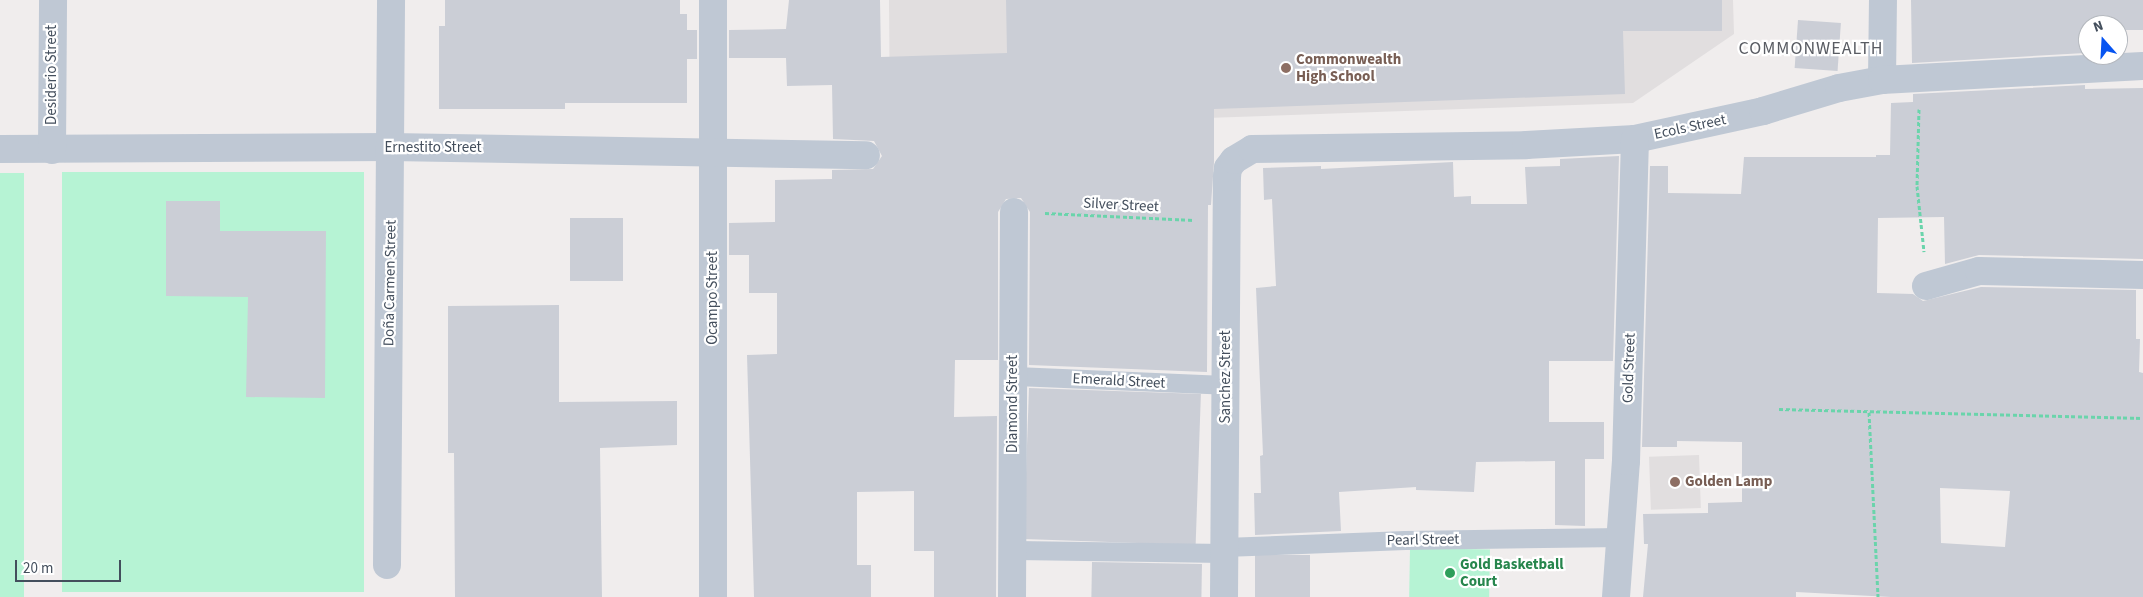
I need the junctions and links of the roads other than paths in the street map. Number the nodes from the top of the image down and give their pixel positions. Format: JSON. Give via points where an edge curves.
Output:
{"nodes":[{"id":1,"x":52,"y":0,"type":"edge"},
{"id":2,"x":391,"y":0,"type":"edge"},
{"id":3,"x":713,"y":0,"type":"edge"},
{"id":4,"x":1883,"y":0,"type":"edge"},
{"id":5,"x":2143,"y":66,"type":"edge"},
{"id":6,"x":1882,"y":80,"type":"junction"},
{"id":7,"x":1635,"y":139,"type":"junction"},
{"id":8,"x":391,"y":148,"type":"junction"},
{"id":9,"x":0,"y":149,"type":"edge"},
{"id":10,"x":52,"y":150,"type":"junction"},
{"id":11,"x":714,"y":151,"type":"junction"},
{"id":12,"x":866,"y":155,"type":"dead end"},
{"id":13,"x":1234,"y":160,"type":"joint"},
{"id":14,"x":1014,"y":212,"type":"road end"},
{"id":15,"x":2143,"y":275,"type":"edge"},
{"id":16,"x":1926,"y":286,"type":"road end"},
{"id":17,"x":1013,"y":376,"type":"junction"},
{"id":18,"x":1226,"y":385,"type":"junction"},
{"id":19,"x":1622,"y":537,"type":"junction"},
{"id":20,"x":1012,"y":550,"type":"junction"},
{"id":21,"x":1224,"y":550,"type":"junction"},
{"id":22,"x":387,"y":565,"type":"dead end"},
{"id":23,"x":713,"y":597,"type":"edge"},
{"id":24,"x":1012,"y":597,"type":"edge"},
{"id":25,"x":1224,"y":597,"type":"edge"},
{"id":26,"x":1616,"y":597,"type":"edge"}],
"edges":[{"from":1,"to":10,"type":"street","name":"Desiderio Street"},
{"from":2,"to":8,"type":"street","name":"Doña Carmen Street"},
{"from":3,"to":11,"type":"street","name":"Ocampo Street"},
{"from":4,"to":6,"type":"street"},
{"from":5,"to":6,"type":"street","name":"Ecols Street"},
{"from":6,"to":7,"type":"street","name":"Ecols Street","via":[[1839,88],[1763,111]]},
{"from":7,"to":13,"type":"street","name":"Ecols Street","via":[[1526,145],[1264,148],[1252,149]]},
{"from":7,"to":19,"type":"street","name":"Gold Street"},
{"from":8,"to":10,"type":"street","name":"Ernestito Street"},
{"from":8,"to":11,"type":"street","name":"Ernestito Street"},
{"from":8,"to":22,"type":"street","name":"Doña Carmen Street"},
{"from":9,"to":10,"type":"street","name":"Ernestito Street"},
{"from":11,"to":12,"type":"street","name":"Ernestito Street"},
{"from":11,"to":23,"type":"street","name":"Ocampo Street"},
{"from":13,"to":18,"type":"street","name":"Sanchez Street","via":[[1228,168],[1226,222]]},
{"from":14,"to":17,"type":"street","name":"Diamond Street"},
{"from":15,"to":16,"type":"street","via":[[1979,271]]},
{"from":17,"to":18,"type":"lane","name":"Emerald Street"},
{"from":17,"to":20,"type":"street","name":"Diamond Street"},
{"from":18,"to":21,"type":"street","name":"Sanchez Street"},
{"from":19,"to":21,"type":"lane","name":"Pearl Street","via":[[1405,540]]},
{"from":19,"to":26,"type":"street","name":"Gold Street"},
{"from":20,"to":21,"type":"lane","name":"Pearl Street"},
{"from":20,"to":24,"type":"street","name":"Diamond Street"},
{"from":21,"to":25,"type":"street","name":"Sanchez Street"}]}
